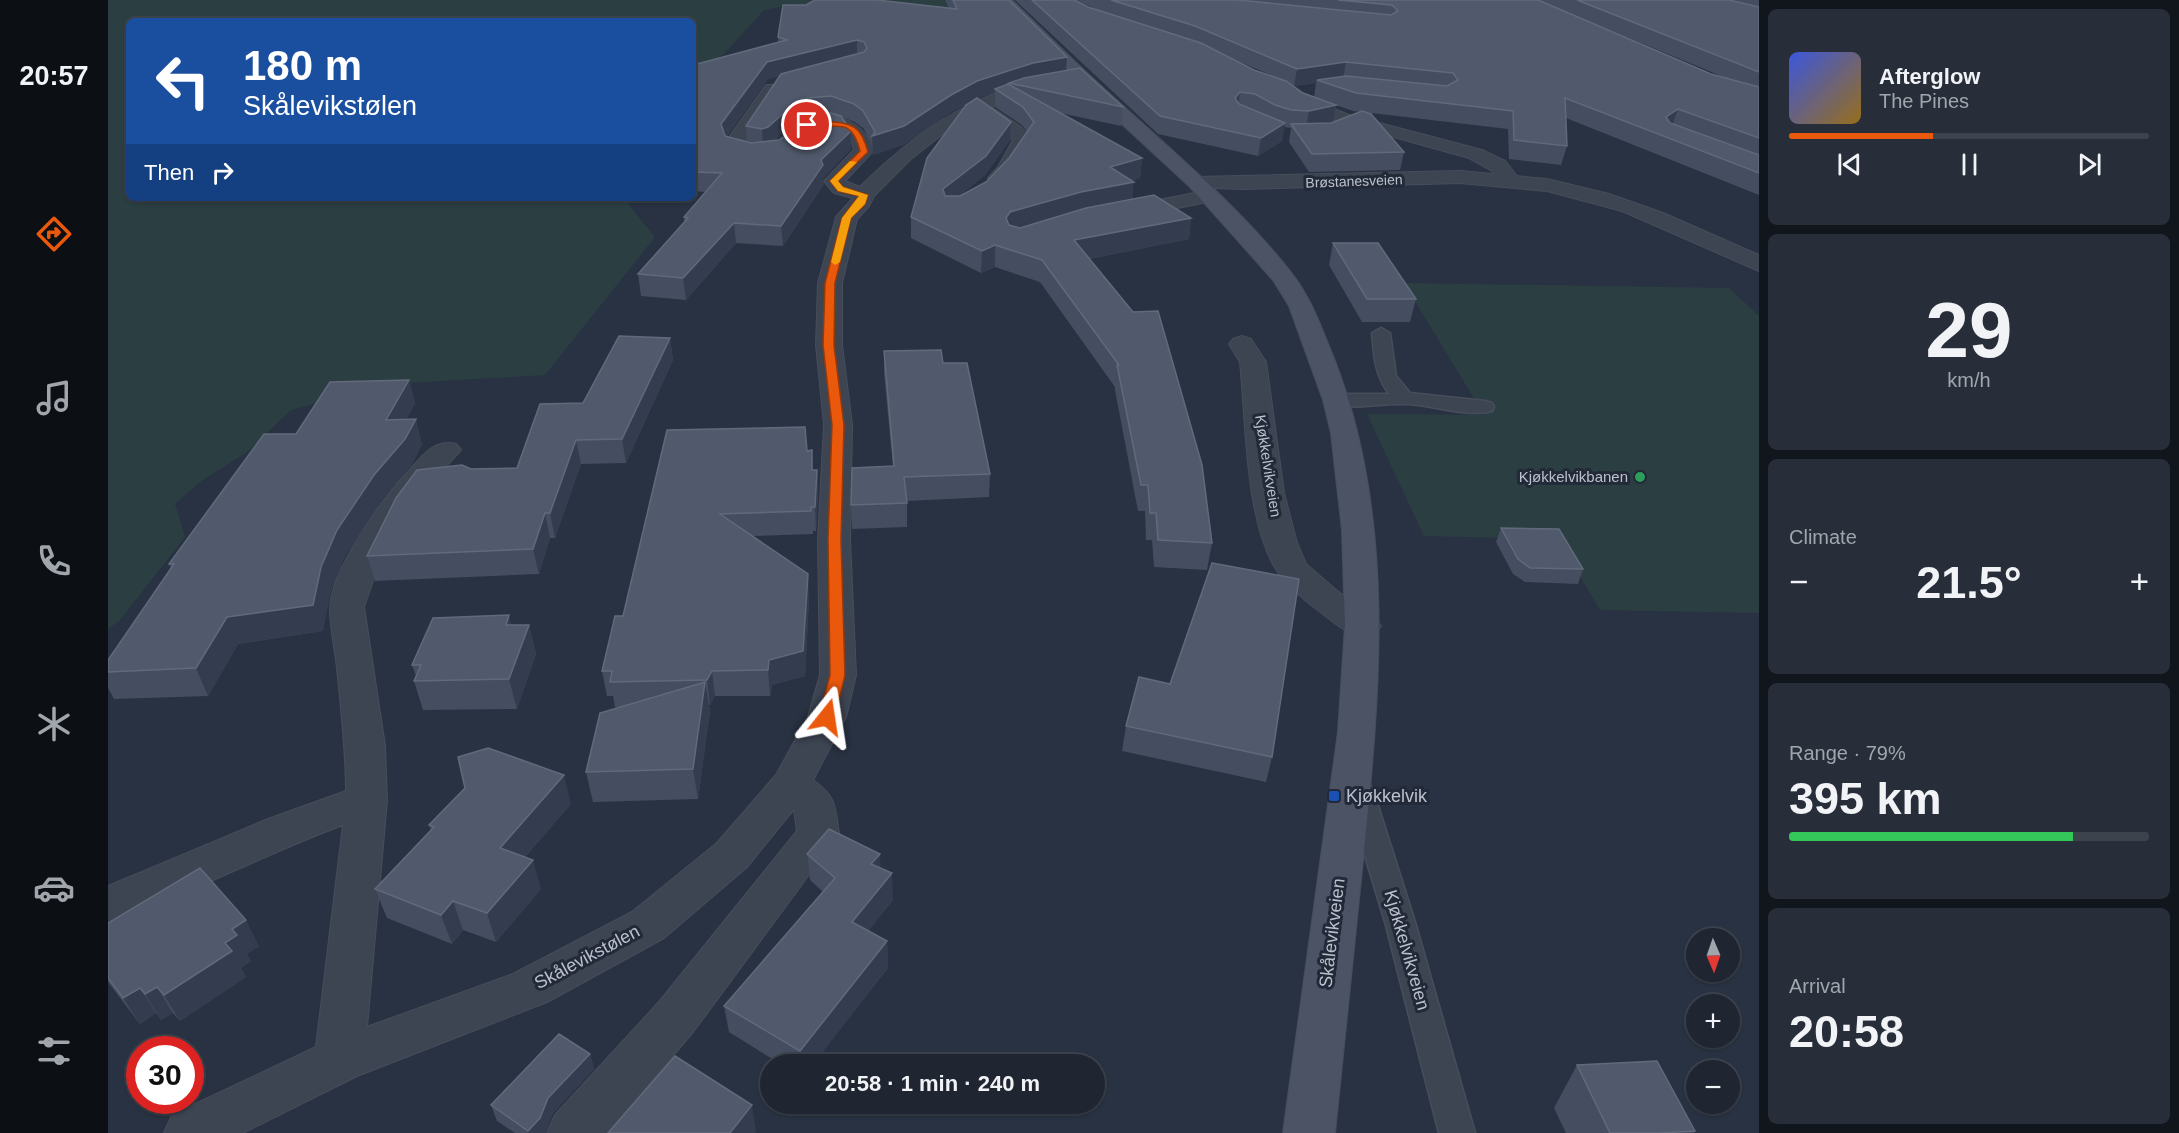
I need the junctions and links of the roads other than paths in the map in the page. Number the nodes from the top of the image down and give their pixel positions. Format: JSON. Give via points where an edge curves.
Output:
{"nodes":[{"id":1,"x":1004,"y":0,"type":"edge"},
{"id":2,"x":1085,"y":78,"type":"junction"},
{"id":3,"x":787,"y":80,"type":"edge"},
{"id":4,"x":1316,"y":88,"type":"edge"},
{"id":5,"x":977,"y":105,"type":"junction"},
{"id":6,"x":1354,"y":122,"type":"junction"},
{"id":7,"x":1327,"y":132,"type":"edge"},
{"id":8,"x":1510,"y":180,"type":"junction"},
{"id":9,"x":986,"y":189,"type":"edge"},
{"id":10,"x":1203,"y":189,"type":"junction"},
{"id":11,"x":864,"y":195,"type":"junction"},
{"id":12,"x":1103,"y":217,"type":"edge"},
{"id":13,"x":1759,"y":264,"type":"edge"},
{"id":14,"x":1381,"y":333,"type":"dead end"},
{"id":15,"x":1242,"y":344,"type":"dead end"},
{"id":16,"x":1404,"y":398,"type":"junction"},
{"id":17,"x":1336,"y":399,"type":"junction"},
{"id":18,"x":1485,"y":407,"type":"dead end"},
{"id":19,"x":446,"y":450,"type":"dead end"},
{"id":20,"x":1363,"y":626,"type":"junction"},
{"id":21,"x":1354,"y":750,"type":"junction"},
{"id":22,"x":790,"y":785,"type":"junction"},
{"id":23,"x":368,"y":800,"type":"junction"},
{"id":24,"x":108,"y":903,"type":"edge"},
{"id":25,"x":339,"y":1060,"type":"junction"},
{"id":26,"x":190,"y":1133,"type":"edge"},
{"id":27,"x":573,"y":1133,"type":"edge"},
{"id":28,"x":1309,"y":1133,"type":"edge"},
{"id":29,"x":1457,"y":1133,"type":"edge"}],
"edges":[{"from":1,"to":2,"type":"main road","name":"Kjøkkelvikveien"},
{"from":2,"to":5,"type":"street","name":"Skålevikstølen","via":[[1042,83]]},
{"from":2,"to":10,"type":"main road","name":"Kjøkkelvikveien"},
{"from":3,"to":11,"type":"street","via":[[775,85],[734,143],[735,148],[754,154],[768,153],[788,144],[807,125],[848,126],[860,135],[864,152],[834,181],[841,189]]},
{"from":4,"to":6,"type":"street","via":[[1286,91],[1301,104]]},
{"from":5,"to":9,"type":"street","via":[[1022,140],[1006,170]]},
{"from":5,"to":11,"type":"street","name":"Skålevikstølen","via":[[923,138]]},
{"from":6,"to":7,"type":"street"},
{"from":6,"to":8,"type":"street","via":[[1474,154],[1502,169]]},
{"from":8,"to":10,"type":"street","name":"Brøstanesveien","via":[[1457,178]]},
{"from":8,"to":13,"type":"street","name":"Brøstanesveien","via":[[1568,190],[1634,209]]},
{"from":10,"to":12,"type":"street"},
{"from":10,"to":17,"type":"main road","name":"Kjøkkelvikveien","via":[[1282,276],[1301,306]]},
{"from":11,"to":22,"type":"street","name":"Skålevikstølen","via":[[847,218],[830,283],[829,345],[838,425],[834,540],[838,675],[827,717]]},
{"from":14,"to":16,"type":"lane","via":[[1390,387]]},
{"from":15,"to":20,"type":"street","name":"Kjøkkelvikveien","via":[[1253,362],[1271,506],[1291,567],[1344,615]]},
{"from":16,"to":17,"type":"lane"},
{"from":16,"to":18,"type":"lane"},
{"from":17,"to":20,"type":"main road","name":"Kjøkkelvikveien","via":[[1345,433],[1358,530]]},
{"from":19,"to":23,"type":"street","via":[[414,480],[374,540],[352,585],[347,607]]},
{"from":20,"to":21,"type":"main road","name":"Kjøkkelvikveien"},
{"from":21,"to":28,"type":"main road","name":"Skålevikveien"},
{"from":21,"to":29,"type":"lane","name":"Kjøkkelvikveien"},
{"from":22,"to":25,"type":"street","name":"Skålevikstølen","via":[[732,855],[648,925],[530,988]]},
{"from":22,"to":27,"type":"street","via":[[814,802],[818,834],[676,1017]]},
{"from":23,"to":24,"type":"street","via":[[283,830],[157,886]]},
{"from":23,"to":25,"type":"street"},
{"from":25,"to":26,"type":"street","name":"Skålevikstølen"}]}
